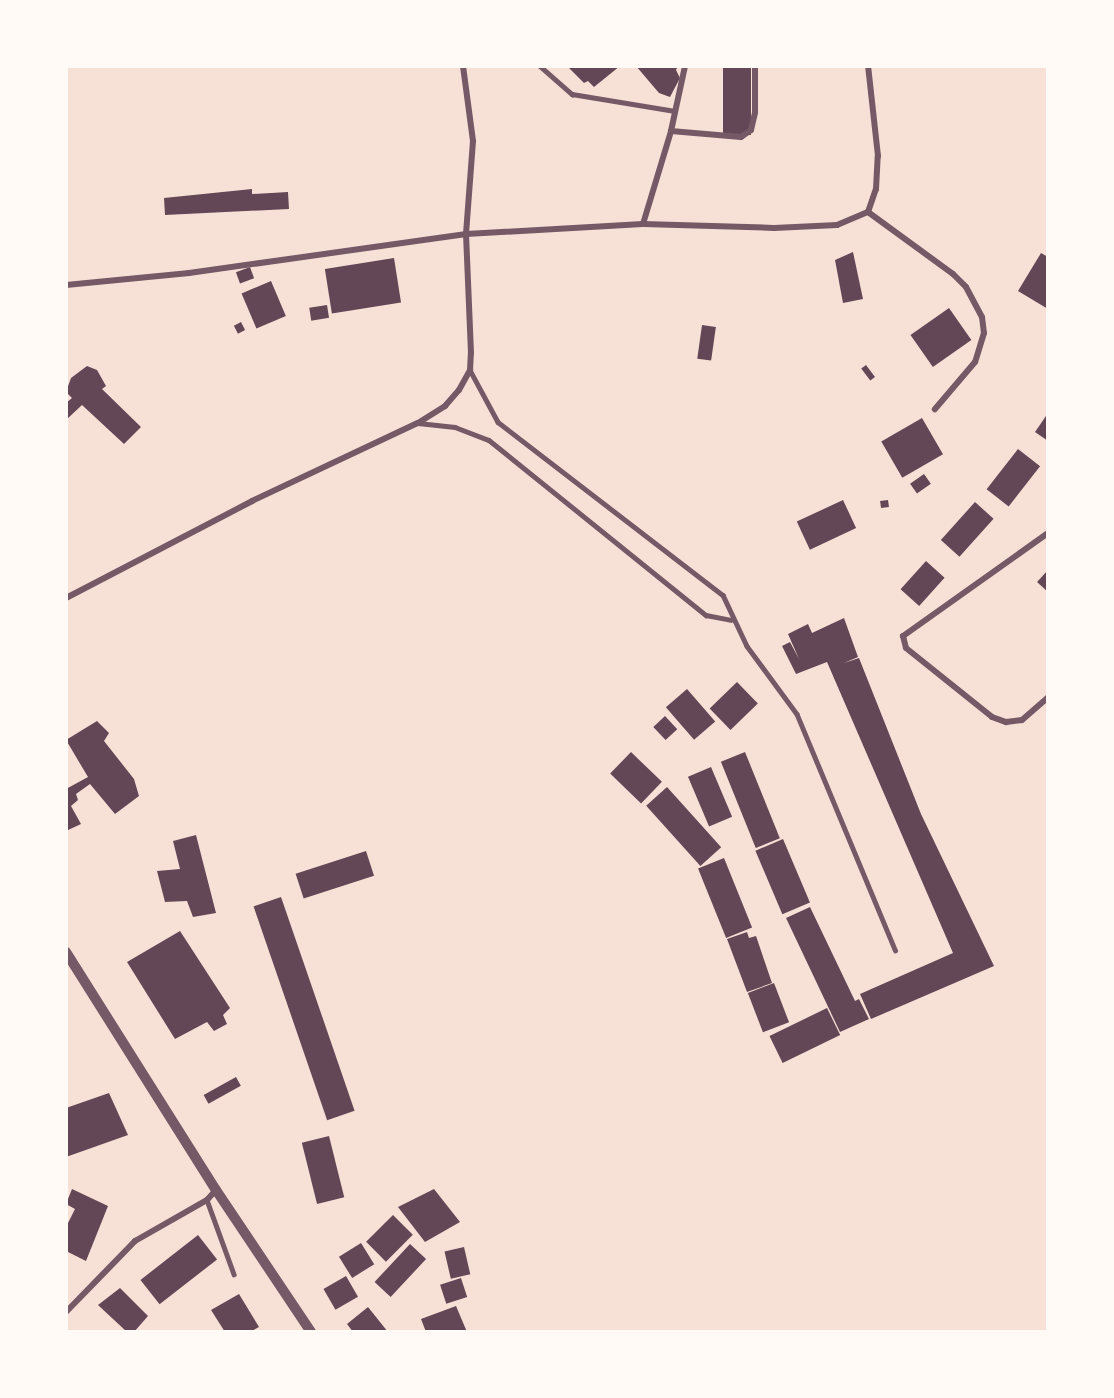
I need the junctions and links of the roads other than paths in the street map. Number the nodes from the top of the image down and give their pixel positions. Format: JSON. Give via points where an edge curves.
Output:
{"nodes":[{"id":1,"x":463,"y":66,"type":"edge"},
{"id":2,"x":540,"y":66,"type":"edge"},
{"id":3,"x":685,"y":66,"type":"edge"},
{"id":4,"x":757,"y":66,"type":"edge"},
{"id":5,"x":868,"y":66,"type":"edge"},
{"id":6,"x":675,"y":111,"type":"junction"},
{"id":7,"x":671,"y":131,"type":"junction"},
{"id":8,"x":868,"y":212,"type":"junction"},
{"id":9,"x":643,"y":224,"type":"junction"},
{"id":10,"x":466,"y":234,"type":"junction"},
{"id":11,"x":66,"y":285,"type":"edge"},
{"id":12,"x":470,"y":369,"type":"junction"},
{"id":13,"x":935,"y":409,"type":"dead end"},
{"id":14,"x":418,"y":423,"type":"junction"},
{"id":15,"x":1048,"y":533,"type":"edge"},
{"id":16,"x":66,"y":598,"type":"edge"},
{"id":17,"x":732,"y":620,"type":"junction"},
{"id":18,"x":1048,"y":697,"type":"edge"},
{"id":19,"x":895,"y":950,"type":"dead end"},
{"id":20,"x":66,"y":952,"type":"edge"},
{"id":21,"x":216,"y":1190,"type":"junction"},
{"id":22,"x":207,"y":1200,"type":"junction"},
{"id":23,"x":234,"y":1274,"type":"dead end"},
{"id":24,"x":66,"y":1312,"type":"edge"},
{"id":25,"x":311,"y":1332,"type":"edge"}],
"edges":[{"from":1,"to":10,"type":"street","via":[[472,141]]},
{"from":2,"to":6,"type":"lane","via":[[572,94]]},
{"from":3,"to":6,"type":"street"},
{"from":4,"to":7,"type":"street","via":[[751,130],[741,137]]},
{"from":5,"to":8,"type":"street","via":[[878,156],[876,189]]},
{"from":6,"to":7,"type":"street"},
{"from":7,"to":9,"type":"street"},
{"from":8,"to":9,"type":"street","via":[[858,219],[826,226]]},
{"from":8,"to":13,"type":"street","via":[[953,274],[966,287],[982,317],[984,333],[975,362]]},
{"from":9,"to":10,"type":"street"},
{"from":10,"to":11,"type":"street","via":[[189,273]]},
{"from":10,"to":12,"type":"street"},
{"from":12,"to":14,"type":"street","via":[[445,406]]},
{"from":12,"to":17,"type":"lane","via":[[498,422],[723,595]]},
{"from":14,"to":16,"type":"street","via":[[252,501]]},
{"from":14,"to":17,"type":"lane","via":[[455,427],[489,440],[706,615]]},
{"from":15,"to":18,"type":"street","via":[[903,636],[906,648],[992,717],[1006,722],[1022,720]]},
{"from":17,"to":19,"type":"lane","via":[[797,714]]},
{"from":20,"to":21,"type":"street"},
{"from":21,"to":22,"type":"street"},
{"from":21,"to":25,"type":"street"},
{"from":22,"to":23,"type":"lane"},
{"from":22,"to":24,"type":"street","via":[[135,1241]]}]}
